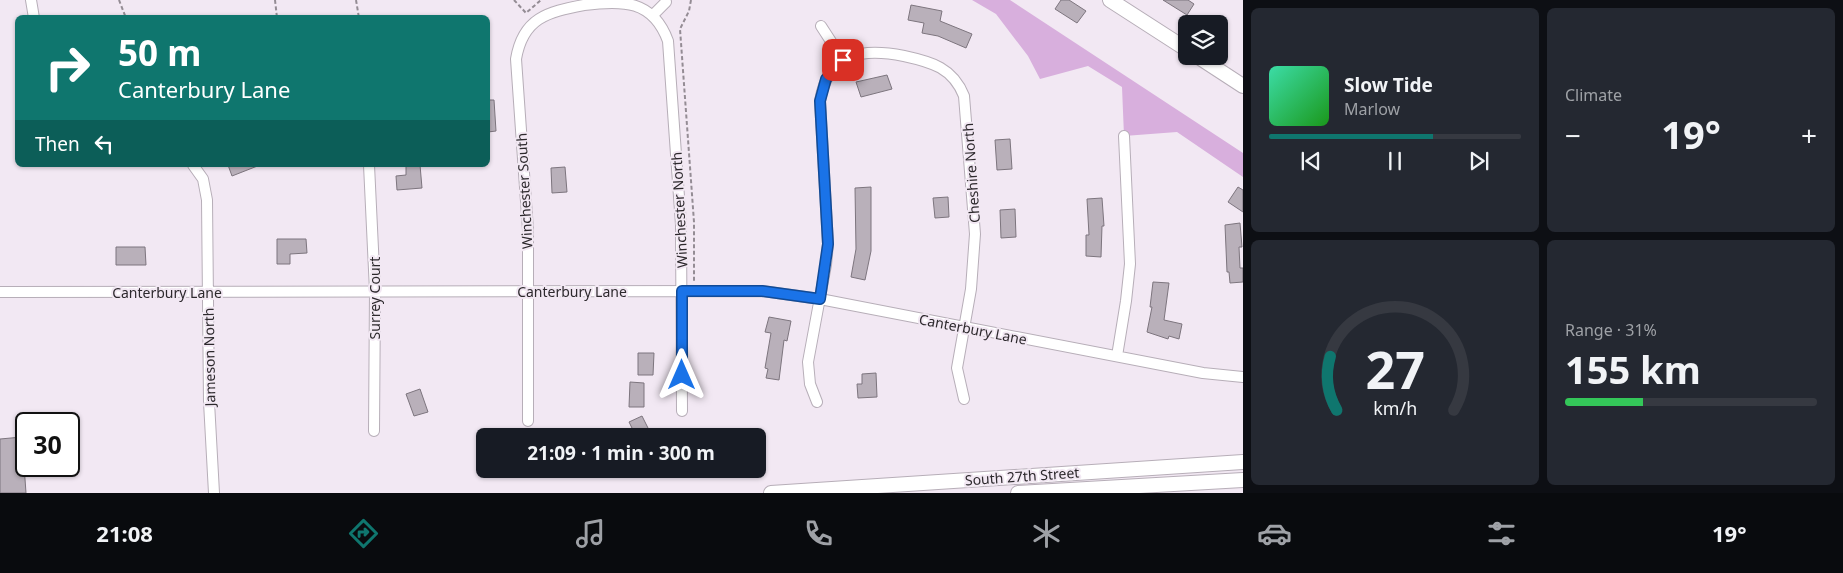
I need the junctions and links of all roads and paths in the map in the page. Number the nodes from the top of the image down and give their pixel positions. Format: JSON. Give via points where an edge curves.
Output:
{"nodes":[{"id":1,"x":31,"y":0,"type":"edge"},
{"id":2,"x":119,"y":0,"type":"edge"},
{"id":3,"x":276,"y":0,"type":"edge"},
{"id":4,"x":354,"y":0,"type":"edge"},
{"id":5,"x":514,"y":0,"type":"edge"},
{"id":6,"x":542,"y":0,"type":"edge"},
{"id":7,"x":691,"y":0,"type":"edge"},
{"id":8,"x":1110,"y":0,"type":"edge"},
{"id":9,"x":666,"y":2,"type":"dead end"},
{"id":10,"x":586,"y":5,"type":"joint"},
{"id":11,"x":652,"y":14,"type":"junction"},
{"id":12,"x":34,"y":15,"type":"edge"},
{"id":13,"x":125,"y":15,"type":"edge"},
{"id":14,"x":277,"y":15,"type":"edge"},
{"id":15,"x":358,"y":15,"type":"edge"},
{"id":16,"x":821,"y":26,"type":"dead end"},
{"id":17,"x":1178,"y":45,"type":"edge"},
{"id":18,"x":843,"y":60,"type":"junction"},
{"id":19,"x":1211,"y":65,"type":"edge"},
{"id":20,"x":1243,"y":86,"type":"edge"},
{"id":21,"x":1124,"y":136,"type":"dead end"},
{"id":22,"x":194,"y":167,"type":"edge"},
{"id":23,"x":369,"y":167,"type":"edge"},
{"id":24,"x":694,"y":282,"type":"dead end"},
{"id":25,"x":375,"y":291,"type":"junction"},
{"id":26,"x":528,"y":291,"type":"junction"},
{"id":27,"x":682,"y":291,"type":"junction"},
{"id":28,"x":0,"y":292,"type":"edge"},
{"id":29,"x":208,"y":292,"type":"junction"},
{"id":30,"x":820,"y":299,"type":"junction"},
{"id":31,"x":964,"y":327,"type":"junction"},
{"id":32,"x":1117,"y":356,"type":"junction"},
{"id":33,"x":1243,"y":377,"type":"edge"},
{"id":34,"x":964,"y":399,"type":"dead end"},
{"id":35,"x":817,"y":402,"type":"dead end"},
{"id":36,"x":682,"y":411,"type":"dead end"},
{"id":37,"x":528,"y":421,"type":"dead end"},
{"id":38,"x":374,"y":431,"type":"dead end"},
{"id":39,"x":1243,"y":462,"type":"edge"},
{"id":40,"x":1150,"y":467,"type":"junction"},
{"id":41,"x":1243,"y":480,"type":"edge"},
{"id":42,"x":1151,"y":489,"type":"edge"},
{"id":43,"x":214,"y":493,"type":"edge"},
{"id":44,"x":771,"y":493,"type":"edge"},
{"id":45,"x":1018,"y":493,"type":"edge"}],
"edges":[{"from":1,"to":12,"type":"street"},
{"from":2,"to":13,"type":"path"},
{"from":3,"to":14,"type":"path"},
{"from":4,"to":15,"type":"path"},
{"from":5,"to":6,"type":"path","via":[[526,13]]},
{"from":7,"to":24,"type":"path","via":[[680,29],[694,222]]},
{"from":8,"to":17,"type":"main road"},
{"from":9,"to":11,"type":"street"},
{"from":10,"to":11,"type":"street","name":"Winchester North","via":[[621,0],[634,3]]},
{"from":10,"to":26,"type":"street","name":"Winchester South","via":[[555,11],[536,20],[518,46],[516,59],[528,230]]},
{"from":11,"to":27,"type":"street","name":"Winchester North","via":[[665,32],[669,50],[681,224]]},
{"from":16,"to":18,"type":"street"},
{"from":18,"to":30,"type":"street","via":[[826,79],[820,101],[828,244]]},
{"from":18,"to":31,"type":"street","name":"Cheshire North","via":[[872,51],[931,62],[955,79],[964,96],[975,234],[974,266]]},
{"from":19,"to":20,"type":"main road"},
{"from":21,"to":32,"type":"street","via":[[1130,264]]},
{"from":22,"to":29,"type":"street","name":"Jameson North","via":[[207,192]]},
{"from":23,"to":25,"type":"street","name":"Surrey Court"},
{"from":25,"to":26,"type":"street","name":"Canterbury Lane"},
{"from":25,"to":29,"type":"street","name":"Canterbury Lane"},
{"from":25,"to":38,"type":"street","name":"Surrey Court"},
{"from":26,"to":27,"type":"street","name":"Canterbury Lane"},
{"from":26,"to":37,"type":"street","name":"Winchester South"},
{"from":27,"to":30,"type":"street","name":"Canterbury Lane","via":[[762,291]]},
{"from":27,"to":36,"type":"street","name":"Winchester North"},
{"from":28,"to":29,"type":"street","name":"Canterbury Lane"},
{"from":29,"to":43,"type":"street","name":"Jameson North"},
{"from":30,"to":31,"type":"street","name":"Canterbury Lane"},
{"from":30,"to":35,"type":"street","via":[[808,362],[810,384]]},
{"from":31,"to":32,"type":"street","name":"Canterbury Lane"},
{"from":31,"to":34,"type":"street","name":"Cheshire North","via":[[958,368]]},
{"from":32,"to":33,"type":"street","name":"Canterbury Lane","via":[[1136,364]]},
{"from":39,"to":40,"type":"main road","name":"South 27th Street"},
{"from":40,"to":42,"type":"main road"},
{"from":40,"to":44,"type":"main road","name":"South 27th Street"},
{"from":41,"to":42,"type":"main road","name":"South 27th Street"},
{"from":42,"to":45,"type":"main road","name":"South 27th Street"}]}
